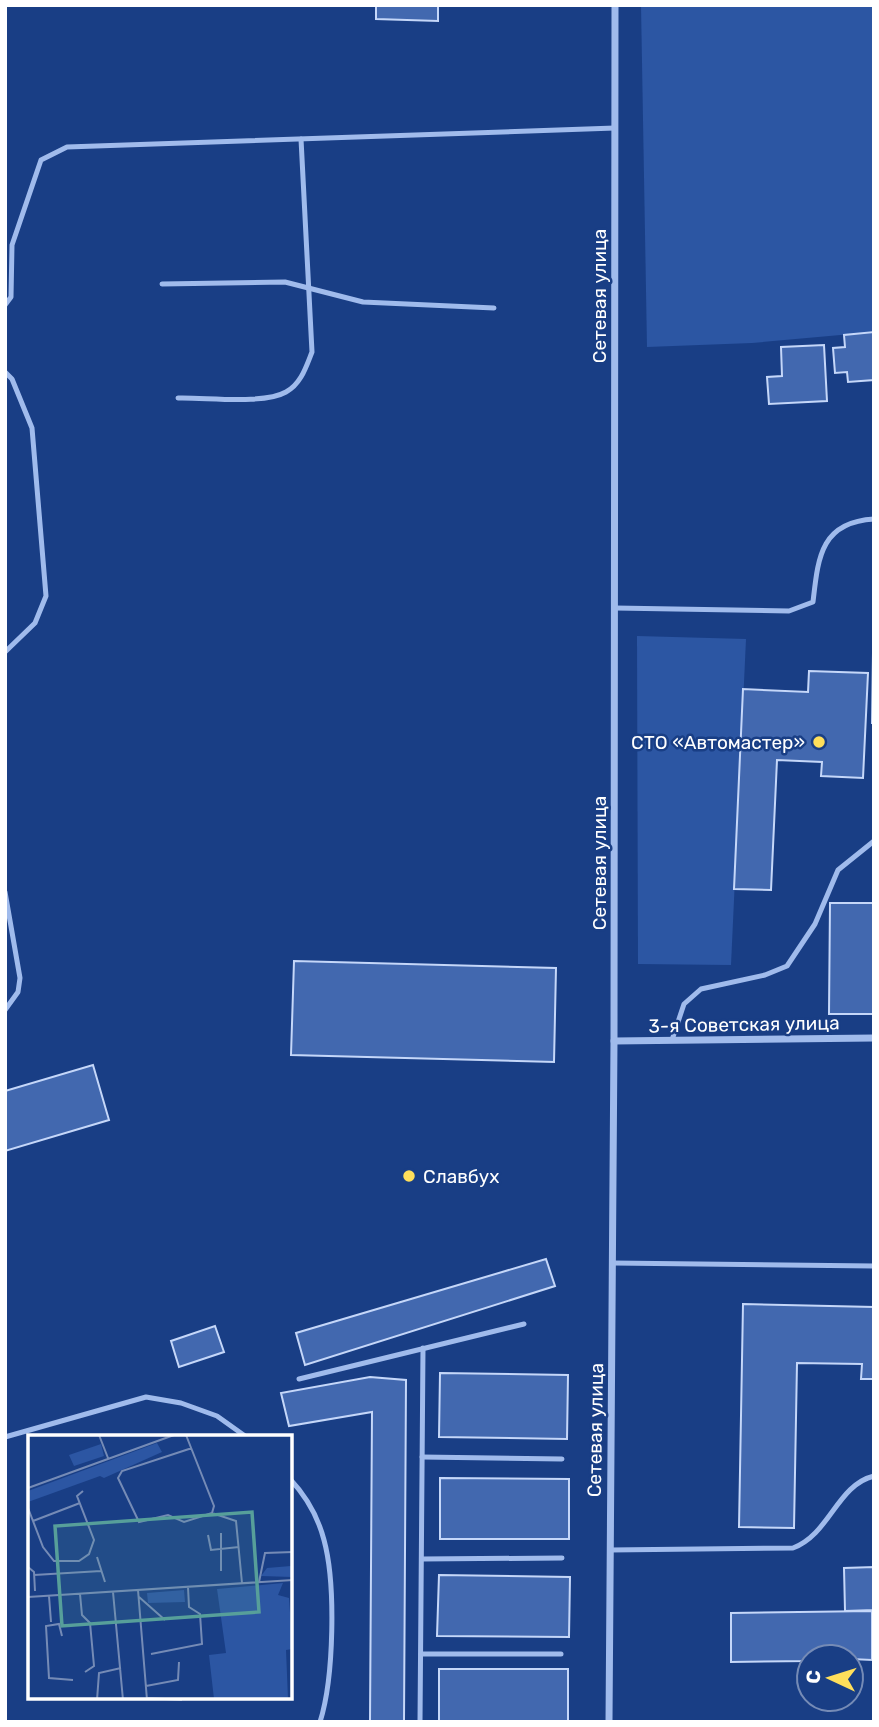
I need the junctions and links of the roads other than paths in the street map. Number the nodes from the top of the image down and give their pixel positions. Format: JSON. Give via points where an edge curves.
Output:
{"nodes":[{"id":1,"x":615,"y":5,"type":"edge"},
{"id":2,"x":615,"y":128,"type":"junction"},
{"id":3,"x":301,"y":139,"type":"junction"},
{"id":4,"x":162,"y":284,"type":"dead end"},
{"id":5,"x":308,"y":288,"type":"junction"},
{"id":6,"x":5,"y":305,"type":"edge"},
{"id":7,"x":494,"y":308,"type":"dead end"},
{"id":8,"x":5,"y":372,"type":"edge"},
{"id":9,"x":178,"y":397,"type":"dead end"},
{"id":10,"x":874,"y":519,"type":"edge"},
{"id":11,"x":615,"y":608,"type":"junction"},
{"id":12,"x":5,"y":652,"type":"edge"},
{"id":13,"x":874,"y":841,"type":"edge"},
{"id":14,"x":5,"y":892,"type":"edge"},
{"id":15,"x":5,"y":1010,"type":"edge"},
{"id":16,"x":874,"y":1038,"type":"edge"},
{"id":17,"x":671,"y":1040,"type":"junction"},
{"id":18,"x":614,"y":1041,"type":"junction"},
{"id":19,"x":613,"y":1263,"type":"junction"},
{"id":20,"x":874,"y":1266,"type":"edge"},
{"id":21,"x":524,"y":1324,"type":"dead end"},
{"id":22,"x":423,"y":1348,"type":"junction"},
{"id":23,"x":299,"y":1379,"type":"dead end"},
{"id":24,"x":242,"y":1435,"type":"edge"},
{"id":25,"x":5,"y":1437,"type":"edge"},
{"id":26,"x":422,"y":1457,"type":"junction"},
{"id":27,"x":562,"y":1458,"type":"dead end"},
{"id":28,"x":874,"y":1476,"type":"edge"},
{"id":29,"x":292,"y":1481,"type":"edge"},
{"id":30,"x":610,"y":1550,"type":"junction"},
{"id":31,"x":562,"y":1558,"type":"dead end"},
{"id":32,"x":422,"y":1559,"type":"junction"},
{"id":33,"x":421,"y":1654,"type":"junction"},
{"id":34,"x":561,"y":1654,"type":"dead end"},
{"id":35,"x":320,"y":1722,"type":"edge"},
{"id":36,"x":420,"y":1722,"type":"edge"},
{"id":37,"x":609,"y":1722,"type":"edge"}],
"edges":[{"from":1,"to":2,"type":"street","name":"Сетевая улица"},
{"from":2,"to":3,"type":"lane"},
{"from":2,"to":11,"type":"street","name":"Сетевая улица"},
{"from":3,"to":5,"type":"lane"},
{"from":3,"to":6,"type":"lane","via":[[67,147],[41,160],[12,245],[10,297]]},
{"from":4,"to":5,"type":"lane","via":[[285,282]]},
{"from":5,"to":7,"type":"lane","via":[[363,302]]},
{"from":5,"to":9,"type":"lane","via":[[312,352],[303,377],[287,392],[268,397]]},
{"from":8,"to":12,"type":"lane","via":[[32,428],[46,596],[35,623]]},
{"from":10,"to":11,"type":"lane","via":[[861,520],[831,535],[818,556],[813,602],[789,611]]},
{"from":11,"to":18,"type":"street","name":"Сетевая улица"},
{"from":13,"to":17,"type":"lane","via":[[838,870],[815,924],[787,966],[701,989],[684,1004]]},
{"from":14,"to":15,"type":"lane","via":[[20,978],[18,992]]},
{"from":16,"to":17,"type":"street","name":"3-я Советская улица"},
{"from":17,"to":18,"type":"street","name":"3-я Советская улица"},
{"from":18,"to":19,"type":"street","name":"Сетевая улица"},
{"from":19,"to":20,"type":"lane"},
{"from":19,"to":30,"type":"street","name":"Сетевая улица"},
{"from":21,"to":22,"type":"lane"},
{"from":22,"to":23,"type":"lane"},
{"from":22,"to":26,"type":"lane"},
{"from":24,"to":25,"type":"lane","via":[[217,1416],[146,1397]]},
{"from":26,"to":27,"type":"lane"},
{"from":26,"to":32,"type":"lane"},
{"from":28,"to":30,"type":"lane","via":[[856,1482],[817,1533],[793,1548]]},
{"from":29,"to":35,"type":"lane","via":[[305,1495],[324,1539],[331,1586],[328,1697]]},
{"from":30,"to":37,"type":"street","name":"Сетевая улица"},
{"from":31,"to":32,"type":"lane"},
{"from":32,"to":33,"type":"lane"},
{"from":33,"to":34,"type":"lane"},
{"from":33,"to":36,"type":"lane"}]}
